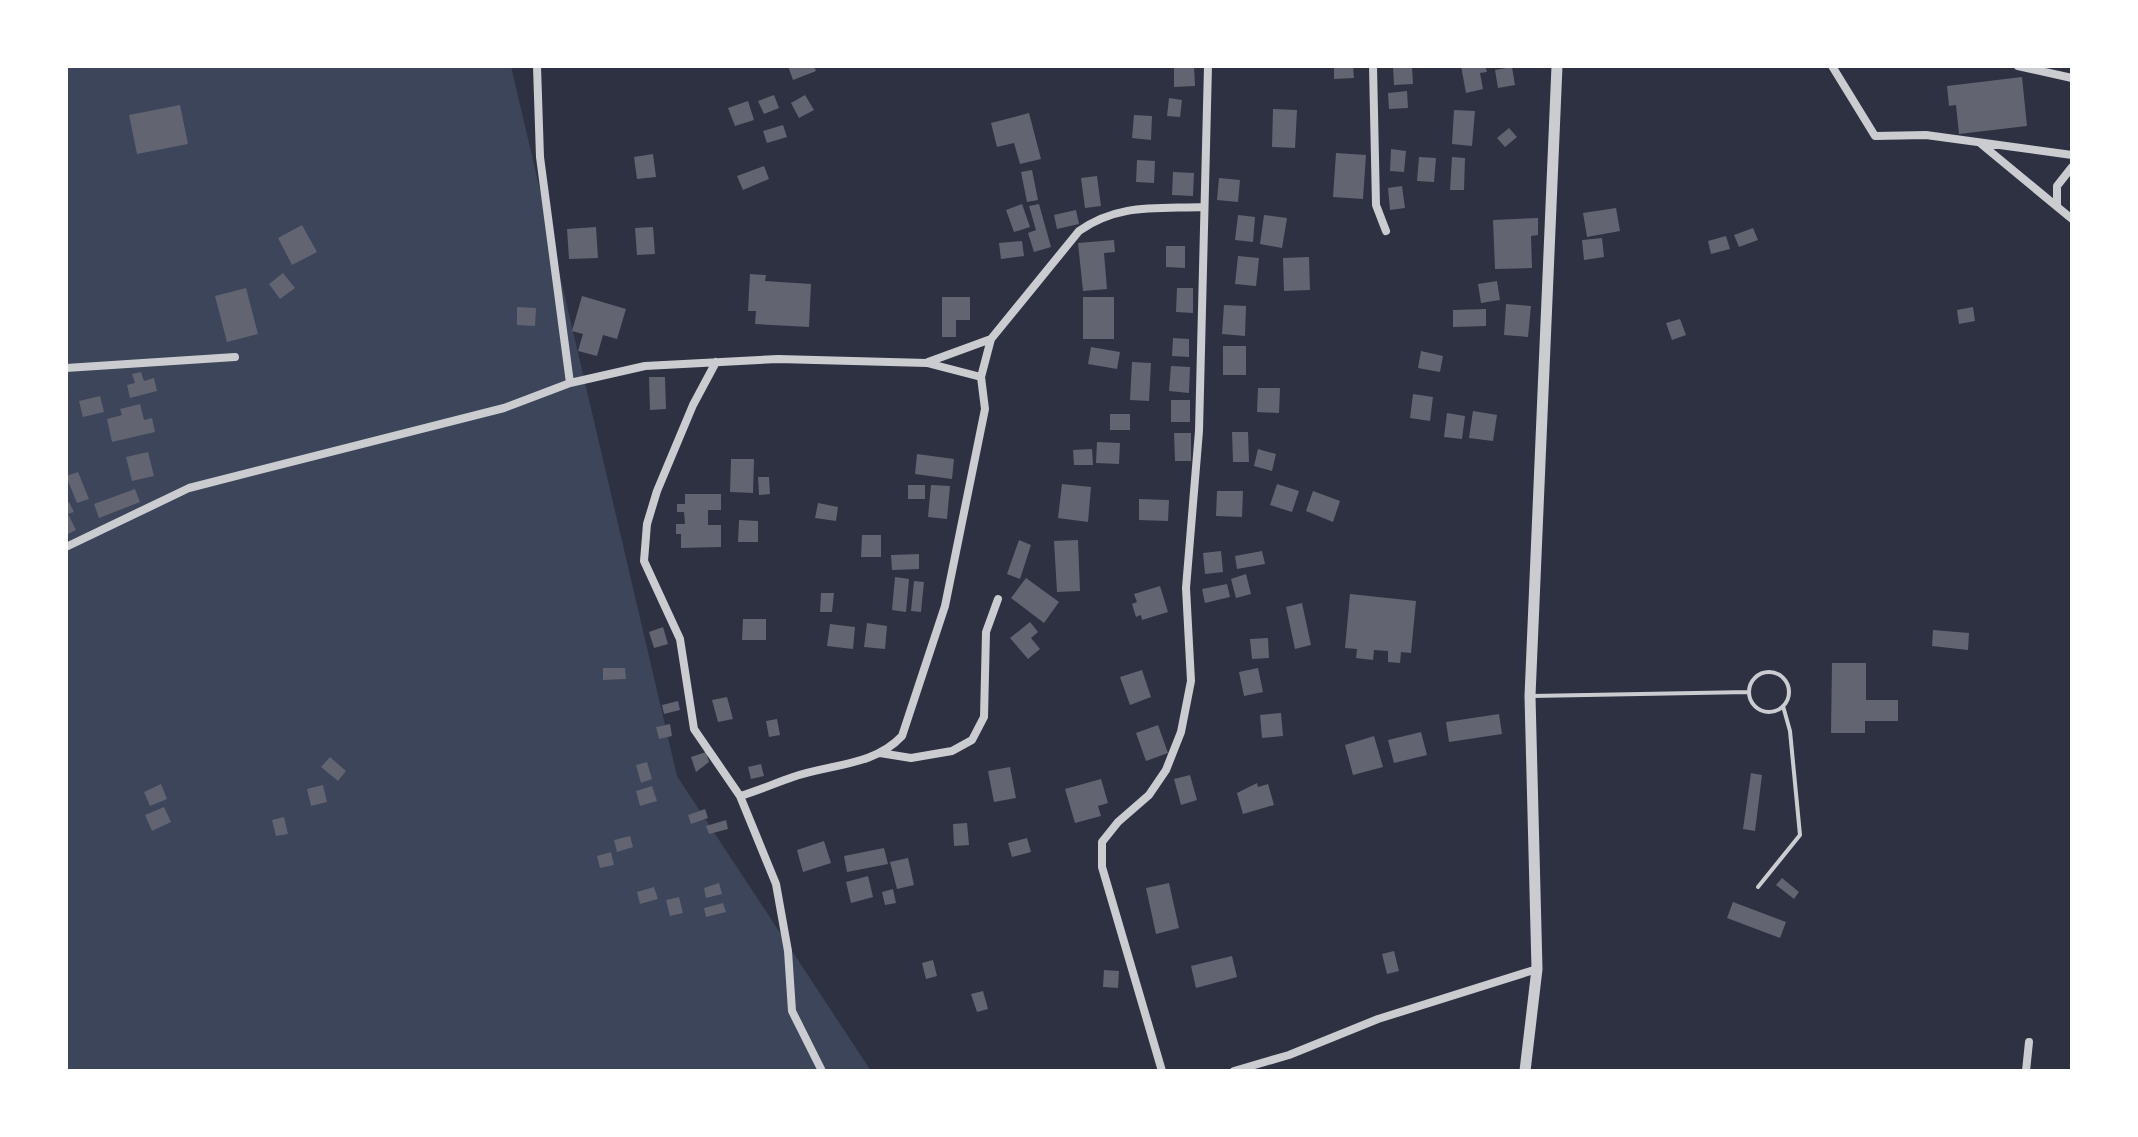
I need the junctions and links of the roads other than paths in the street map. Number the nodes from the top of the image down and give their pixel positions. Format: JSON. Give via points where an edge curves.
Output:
{"nodes":[{"id":1,"x":537,"y":66,"type":"edge"},
{"id":2,"x":1208,"y":66,"type":"edge"},
{"id":3,"x":1373,"y":66,"type":"edge"},
{"id":4,"x":1557,"y":66,"type":"edge"},
{"id":5,"x":1832,"y":66,"type":"edge"},
{"id":6,"x":2018,"y":66,"type":"edge"},
{"id":7,"x":2072,"y":78,"type":"edge"},
{"id":8,"x":1979,"y":143,"type":"junction"},
{"id":9,"x":2072,"y":155,"type":"edge"},
{"id":10,"x":2072,"y":167,"type":"edge"},
{"id":11,"x":1204,"y":207,"type":"junction"},
{"id":12,"x":2058,"y":207,"type":"junction"},
{"id":13,"x":2072,"y":219,"type":"edge"},
{"id":14,"x":1386,"y":231,"type":"dead end"},
{"id":15,"x":991,"y":339,"type":"junction"},
{"id":16,"x":235,"y":357,"type":"dead end"},
{"id":17,"x":716,"y":362,"type":"junction"},
{"id":18,"x":927,"y":363,"type":"junction"},
{"id":19,"x":66,"y":368,"type":"edge"},
{"id":20,"x":981,"y":377,"type":"junction"},
{"id":21,"x":570,"y":383,"type":"junction"},
{"id":22,"x":66,"y":547,"type":"edge"},
{"id":23,"x":998,"y":599,"type":"dead end"},
{"id":24,"x":1749,"y":692,"type":"junction"},
{"id":25,"x":1530,"y":696,"type":"junction"},
{"id":26,"x":1783,"y":706,"type":"junction"},
{"id":27,"x":879,"y":753,"type":"junction"},
{"id":28,"x":740,"y":796,"type":"junction"},
{"id":29,"x":1758,"y":887,"type":"dead end"},
{"id":30,"x":1537,"y":969,"type":"junction"},
{"id":31,"x":2029,"y":1042,"type":"dead end"},
{"id":32,"x":822,"y":1071,"type":"edge"},
{"id":33,"x":1162,"y":1071,"type":"edge"},
{"id":34,"x":1234,"y":1071,"type":"edge"},
{"id":35,"x":1525,"y":1071,"type":"edge"},
{"id":36,"x":2026,"y":1071,"type":"edge"}],
"edges":[{"from":1,"to":21,"type":"street","via":[[540,157]]},
{"from":2,"to":11,"type":"street"},
{"from":3,"to":14,"type":"street","via":[[1376,205]]},
{"from":4,"to":25,"type":"street"},
{"from":5,"to":8,"type":"street","via":[[1875,136],[1926,135]]},
{"from":6,"to":7,"type":"street"},
{"from":8,"to":9,"type":"street"},
{"from":8,"to":12,"type":"street"},
{"from":10,"to":12,"type":"street","via":[[2057,186]]},
{"from":11,"to":15,"type":"street","via":[[1118,210],[1096,219],[1079,231]]},
{"from":11,"to":33,"type":"street","via":[[1199,431],[1186,588],[1191,681],[1181,732],[1166,770],[1102,842],[1102,867]]},
{"from":12,"to":13,"type":"street"},
{"from":15,"to":18,"type":"street"},
{"from":15,"to":20,"type":"street"},
{"from":16,"to":19,"type":"street"},
{"from":17,"to":18,"type":"street"},
{"from":17,"to":21,"type":"street","via":[[645,366]]},
{"from":17,"to":28,"type":"street","via":[[657,491],[644,561],[680,639],[694,729]]},
{"from":18,"to":20,"type":"street"},
{"from":20,"to":27,"type":"street","via":[[985,409],[945,606],[902,736]]},
{"from":21,"to":22,"type":"street","via":[[504,408],[189,488]]},
{"from":23,"to":27,"type":"street","via":[[986,632],[984,717],[972,740],[952,751],[911,758]]},
{"from":24,"to":25,"type":"lane"},
{"from":24,"to":26,"type":"lane","via":[[1759,709],[1769,712]]},
{"from":24,"to":26,"type":"lane","via":[[1758,675],[1778,674],[1789,691]]},
{"from":25,"to":30,"type":"street"},
{"from":26,"to":29,"type":"lane","via":[[1800,835]]},
{"from":27,"to":28,"type":"street"},
{"from":28,"to":32,"type":"street","via":[[776,884],[792,1011]]},
{"from":30,"to":34,"type":"street"},
{"from":30,"to":35,"type":"street"},
{"from":31,"to":36,"type":"street"}]}
